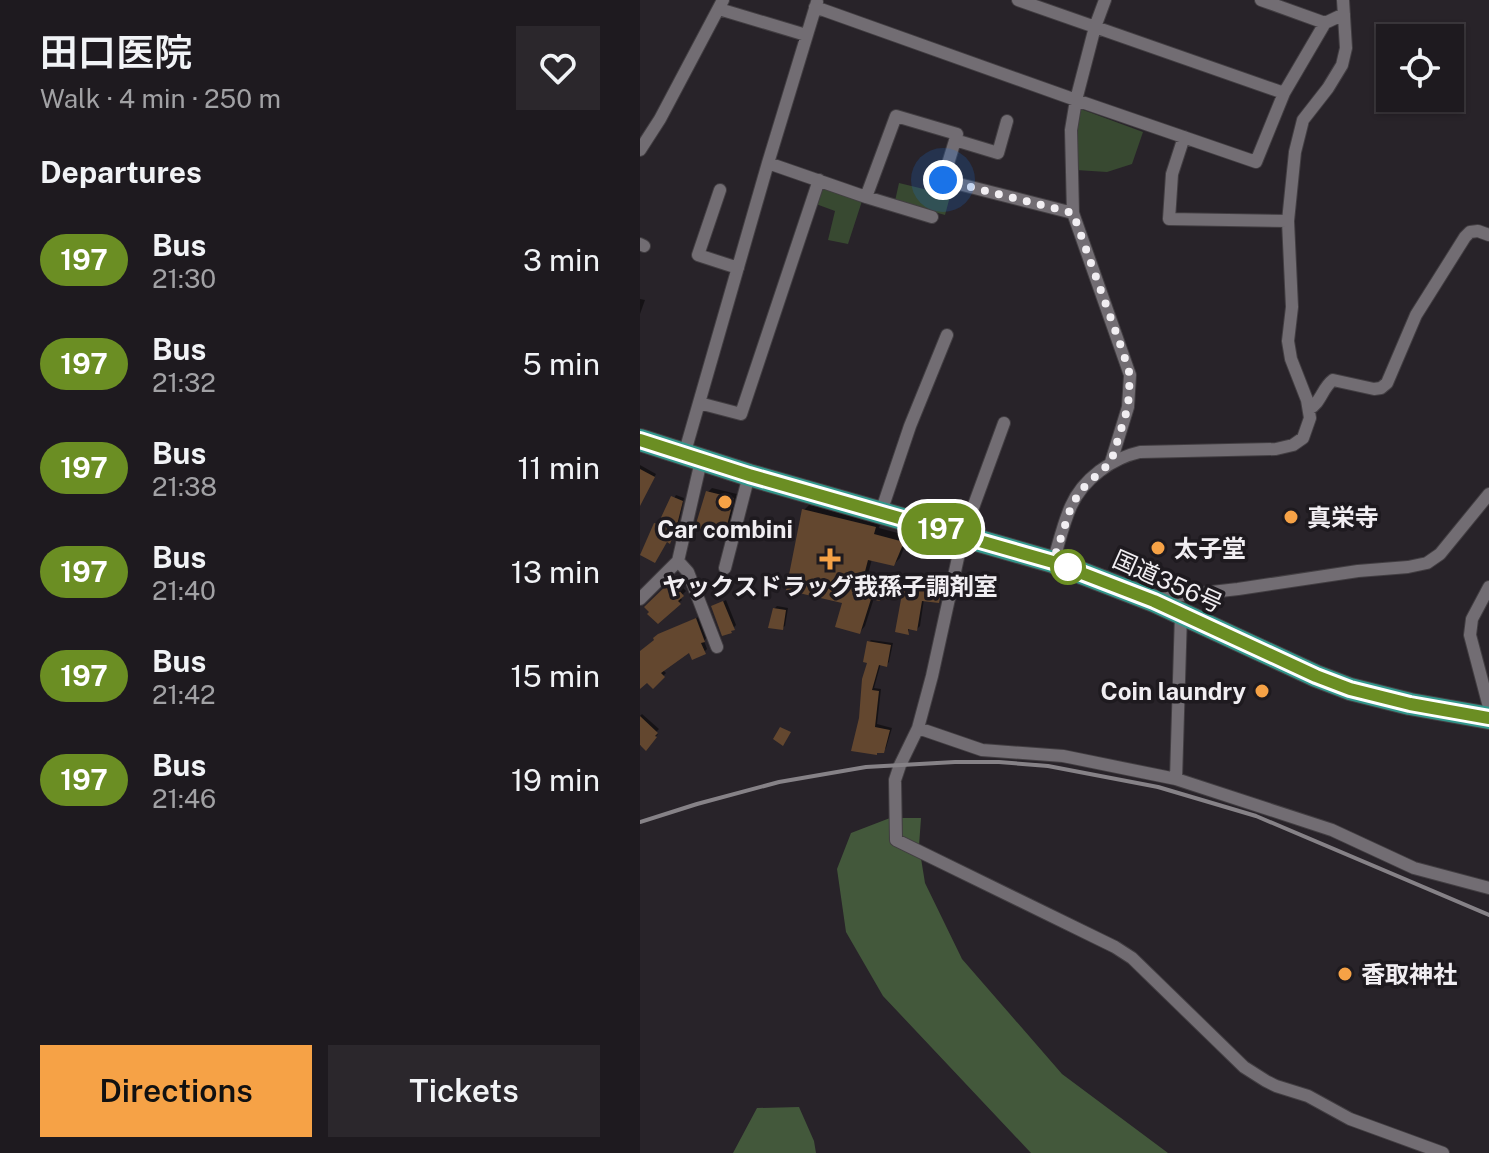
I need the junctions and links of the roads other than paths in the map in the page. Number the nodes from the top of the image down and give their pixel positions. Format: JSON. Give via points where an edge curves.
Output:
{"nodes":[{"id":1,"x":1018,"y":0,"type":"edge"},
{"id":2,"x":1105,"y":0,"type":"edge"},
{"id":3,"x":1261,"y":0,"type":"edge"},
{"id":4,"x":1343,"y":0,"type":"edge"},
{"id":5,"x":817,"y":4,"type":"edge"},
{"id":6,"x":721,"y":5,"type":"edge"},
{"id":7,"x":1292,"y":5,"type":"edge"},
{"id":8,"x":1344,"y":14,"type":"junction"},
{"id":9,"x":1325,"y":23,"type":"junction"},
{"id":10,"x":1095,"y":27,"type":"junction"},
{"id":11,"x":806,"y":35,"type":"junction"},
{"id":12,"x":1284,"y":93,"type":"junction"},
{"id":13,"x":1076,"y":100,"type":"junction"},
{"id":14,"x":1007,"y":121,"type":"dead end"},
{"id":15,"x":1184,"y":137,"type":"junction"},
{"id":16,"x":955,"y":140,"type":"junction"},
{"id":17,"x":640,"y":150,"type":"edge"},
{"id":18,"x":768,"y":163,"type":"junction"},
{"id":19,"x":819,"y":180,"type":"junction"},
{"id":20,"x":720,"y":190,"type":"dead end"},
{"id":21,"x":866,"y":197,"type":"junction"},
{"id":22,"x":1073,"y":213,"type":"junction"},
{"id":23,"x":932,"y":217,"type":"dead end"},
{"id":24,"x":1288,"y":221,"type":"junction"},
{"id":25,"x":1489,"y":235,"type":"edge"},
{"id":26,"x":738,"y":268,"type":"junction"},
{"id":27,"x":947,"y":335,"type":"dead end"},
{"id":28,"x":699,"y":403,"type":"junction"},
{"id":29,"x":1309,"y":409,"type":"junction"},
{"id":30,"x":1004,"y":423,"type":"dead end"},
{"id":31,"x":640,"y":440,"type":"edge"},
{"id":32,"x":692,"y":458,"type":"junction"},
{"id":33,"x":1111,"y":462,"type":"junction"},
{"id":34,"x":749,"y":475,"type":"junction"},
{"id":35,"x":1489,"y":494,"type":"edge"},
{"id":36,"x":881,"y":512,"type":"junction"},
{"id":37,"x":963,"y":535,"type":"junction"},
{"id":38,"x":678,"y":561,"type":"junction"},
{"id":39,"x":1053,"y":562,"type":"junction"},
{"id":40,"x":725,"y":568,"type":"dead end"},
{"id":41,"x":1489,"y":587,"type":"edge"},
{"id":42,"x":640,"y":599,"type":"edge"},
{"id":43,"x":1154,"y":601,"type":"junction"},
{"id":44,"x":1181,"y":614,"type":"junction"},
{"id":45,"x":717,"y":647,"type":"dead end"},
{"id":46,"x":1489,"y":707,"type":"edge"},
{"id":47,"x":1489,"y":718,"type":"edge"},
{"id":48,"x":918,"y":728,"type":"junction"},
{"id":49,"x":1176,"y":779,"type":"junction"},
{"id":50,"x":1489,"y":888,"type":"edge"},
{"id":51,"x":1443,"y":1153,"type":"edge"}],
"edges":[{"from":1,"to":10,"type":"street"},
{"from":2,"to":10,"type":"street"},
{"from":3,"to":7,"type":"street"},
{"from":4,"to":8,"type":"street"},
{"from":5,"to":11,"type":"street"},
{"from":5,"to":13,"type":"street"},
{"from":6,"to":11,"type":"street"},
{"from":6,"to":17,"type":"street"},
{"from":7,"to":9,"type":"street"},
{"from":8,"to":9,"type":"street"},
{"from":8,"to":24,"type":"street","via":[[1342,65],[1303,120],[1299,134]]},
{"from":9,"to":12,"type":"street"},
{"from":10,"to":12,"type":"street"},
{"from":10,"to":13,"type":"street"},
{"from":11,"to":18,"type":"street"},
{"from":12,"to":15,"type":"street","via":[[1256,162]]},
{"from":13,"to":15,"type":"street"},
{"from":13,"to":22,"type":"street","via":[[1070,141]]},
{"from":14,"to":16,"type":"street","via":[[998,153]]},
{"from":15,"to":24,"type":"street","via":[[1172,174],[1169,219]]},
{"from":16,"to":21,"type":"street","via":[[957,134],[896,116]]},
{"from":16,"to":22,"type":"street","via":[[943,180]]},
{"from":18,"to":19,"type":"street"},
{"from":18,"to":26,"type":"street"},
{"from":19,"to":21,"type":"street"},
{"from":19,"to":28,"type":"street","via":[[741,414]]},
{"from":20,"to":26,"type":"street","via":[[698,255]]},
{"from":21,"to":23,"type":"street"},
{"from":22,"to":33,"type":"street","via":[[1130,375],[1128,407]]},
{"from":24,"to":29,"type":"street","via":[[1288,341]]},
{"from":25,"to":29,"type":"street","via":[[1478,231],[1465,237],[1416,315],[1387,383],[1374,389],[1333,380]]},
{"from":26,"to":28,"type":"street"},
{"from":27,"to":36,"type":"street"},
{"from":28,"to":32,"type":"street"},
{"from":29,"to":33,"type":"street","via":[[1303,438],[1293,445],[1140,452]]},
{"from":30,"to":37,"type":"street"},
{"from":31,"to":32,"type":"highway","name":"国道356号"},
{"from":32,"to":34,"type":"highway","name":"国道356号"},
{"from":32,"to":38,"type":"street"},
{"from":33,"to":39,"type":"street","via":[[1072,504]]},
{"from":34,"to":36,"type":"highway","name":"国道356号"},
{"from":34,"to":40,"type":"street"},
{"from":35,"to":43,"type":"street","via":[[1427,563]]},
{"from":36,"to":37,"type":"highway","name":"国道356号"},
{"from":37,"to":39,"type":"highway","name":"国道356号"},
{"from":37,"to":48,"type":"street"},
{"from":38,"to":42,"type":"street"},
{"from":38,"to":45,"type":"street","via":[[688,572]]},
{"from":39,"to":43,"type":"highway","name":"国道356号"},
{"from":41,"to":46,"type":"street","via":[[1472,619],[1470,635]]},
{"from":43,"to":44,"type":"highway","name":"国道356号"},
{"from":44,"to":47,"type":"highway","name":"国道356号","via":[[1350,689]]},
{"from":44,"to":49,"type":"street"},
{"from":48,"to":49,"type":"street","via":[[982,750],[1063,756]]},
{"from":48,"to":51,"type":"street","via":[[895,780],[896,840],[1132,958],[1244,1067],[1266,1081]]},
{"from":49,"to":50,"type":"street","via":[[1332,830],[1414,868]]}]}
